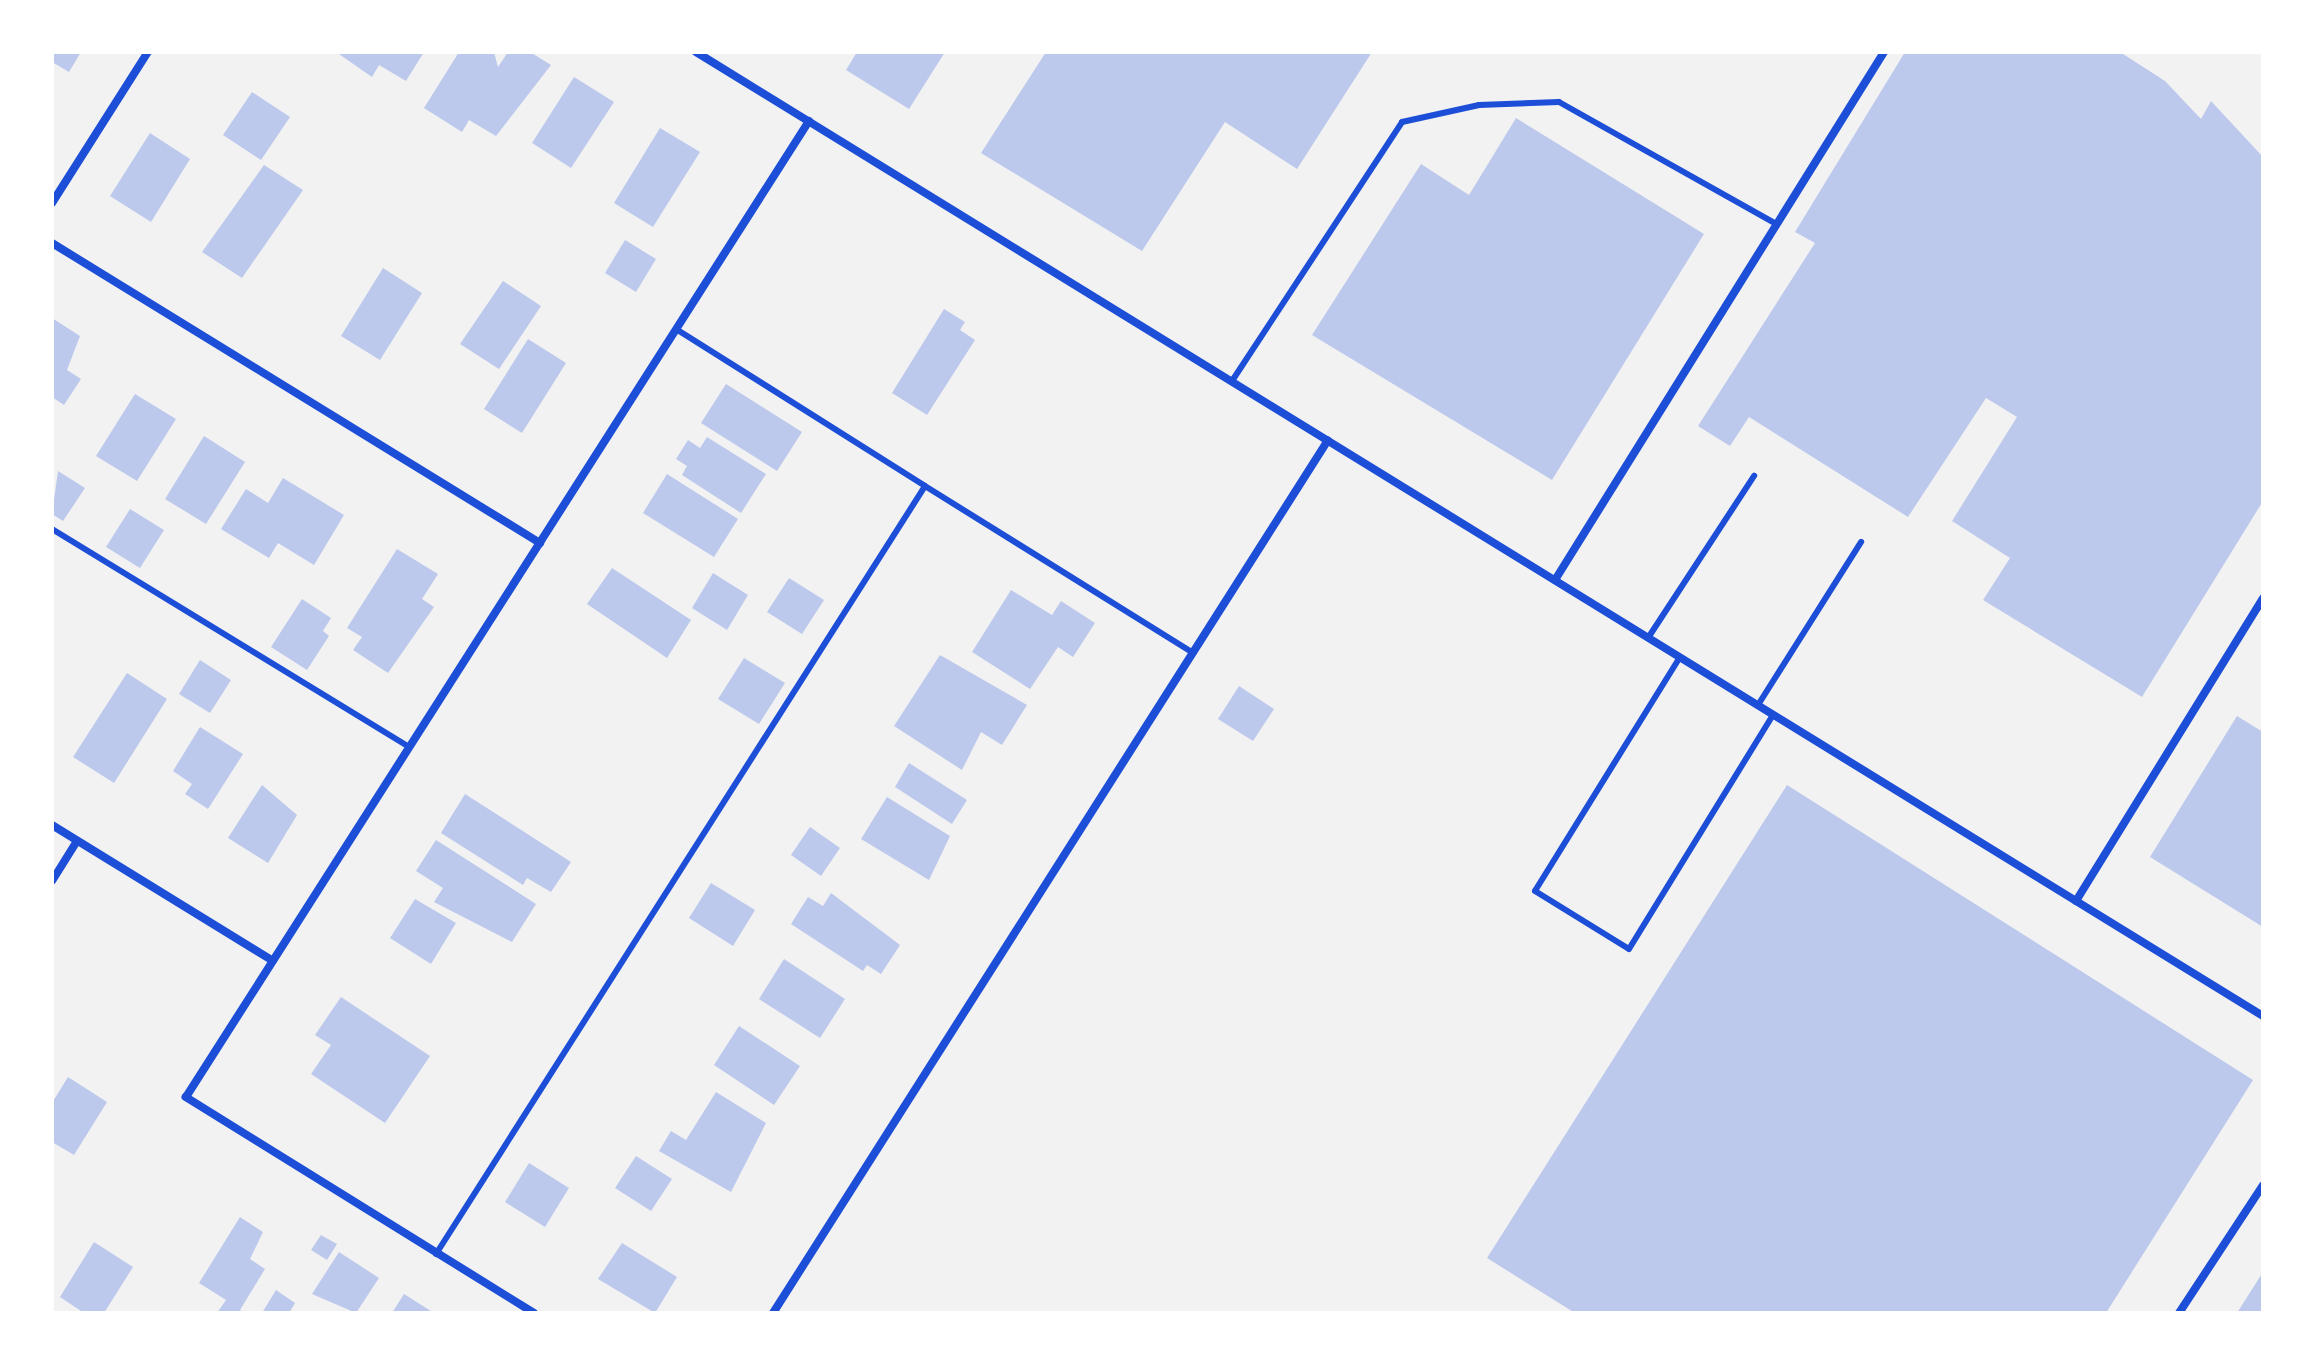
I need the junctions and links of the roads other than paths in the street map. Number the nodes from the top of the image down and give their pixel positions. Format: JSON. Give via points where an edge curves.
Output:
{"nodes":[{"id":1,"x":148,"y":52,"type":"edge"},
{"id":2,"x":696,"y":52,"type":"edge"},
{"id":3,"x":1884,"y":52,"type":"edge"},
{"id":4,"x":809,"y":121,"type":"junction"},
{"id":5,"x":52,"y":203,"type":"edge"},
{"id":6,"x":1776,"y":224,"type":"junction"},
{"id":7,"x":52,"y":243,"type":"edge"},
{"id":8,"x":676,"y":329,"type":"junction"},
{"id":9,"x":1232,"y":381,"type":"junction"},
{"id":10,"x":1328,"y":440,"type":"junction"},
{"id":11,"x":1754,"y":476,"type":"dead end"},
{"id":12,"x":925,"y":486,"type":"junction"},
{"id":13,"x":52,"y":529,"type":"edge"},
{"id":14,"x":1861,"y":542,"type":"dead end"},
{"id":15,"x":540,"y":543,"type":"junction"},
{"id":16,"x":1555,"y":580,"type":"junction"},
{"id":17,"x":2263,"y":598,"type":"edge"},
{"id":18,"x":1648,"y":638,"type":"junction"},
{"id":19,"x":1193,"y":653,"type":"junction"},
{"id":20,"x":1680,"y":657,"type":"junction"},
{"id":21,"x":1758,"y":705,"type":"junction"},
{"id":22,"x":1773,"y":715,"type":"junction"},
{"id":23,"x":409,"y":747,"type":"junction"},
{"id":24,"x":52,"y":825,"type":"edge"},
{"id":25,"x":77,"y":841,"type":"junction"},
{"id":26,"x":52,"y":881,"type":"edge"},
{"id":27,"x":2076,"y":901,"type":"junction"},
{"id":28,"x":273,"y":961,"type":"junction"},
{"id":29,"x":2263,"y":1016,"type":"edge"},
{"id":30,"x":2263,"y":1185,"type":"edge"},
{"id":31,"x":436,"y":1254,"type":"junction"},
{"id":32,"x":534,"y":1313,"type":"edge"},
{"id":33,"x":773,"y":1313,"type":"edge"},
{"id":34,"x":2179,"y":1313,"type":"edge"}],
"edges":[{"from":1,"to":5,"type":"street"},
{"from":2,"to":4,"type":"street"},
{"from":3,"to":6,"type":"street"},
{"from":4,"to":8,"type":"street"},
{"from":4,"to":9,"type":"street"},
{"from":6,"to":9,"type":"lane","via":[[1559,102],[1479,105],[1402,122]]},
{"from":6,"to":16,"type":"street"},
{"from":7,"to":15,"type":"street"},
{"from":8,"to":12,"type":"lane"},
{"from":8,"to":15,"type":"street"},
{"from":9,"to":10,"type":"street"},
{"from":10,"to":16,"type":"street"},
{"from":10,"to":19,"type":"street"},
{"from":11,"to":18,"type":"lane"},
{"from":12,"to":19,"type":"lane"},
{"from":12,"to":31,"type":"lane"},
{"from":13,"to":23,"type":"lane"},
{"from":14,"to":21,"type":"lane"},
{"from":15,"to":23,"type":"street"},
{"from":16,"to":18,"type":"street"},
{"from":17,"to":27,"type":"street"},
{"from":18,"to":20,"type":"street"},
{"from":19,"to":33,"type":"street"},
{"from":20,"to":21,"type":"street"},
{"from":20,"to":22,"type":"lane","via":[[1535,891],[1629,949]]},
{"from":21,"to":22,"type":"street"},
{"from":22,"to":27,"type":"street"},
{"from":23,"to":28,"type":"street"},
{"from":24,"to":25,"type":"street"},
{"from":25,"to":26,"type":"street"},
{"from":25,"to":28,"type":"street"},
{"from":27,"to":29,"type":"street"},
{"from":28,"to":31,"type":"street","via":[[186,1097]]},
{"from":30,"to":34,"type":"street"},
{"from":31,"to":32,"type":"street"}]}
